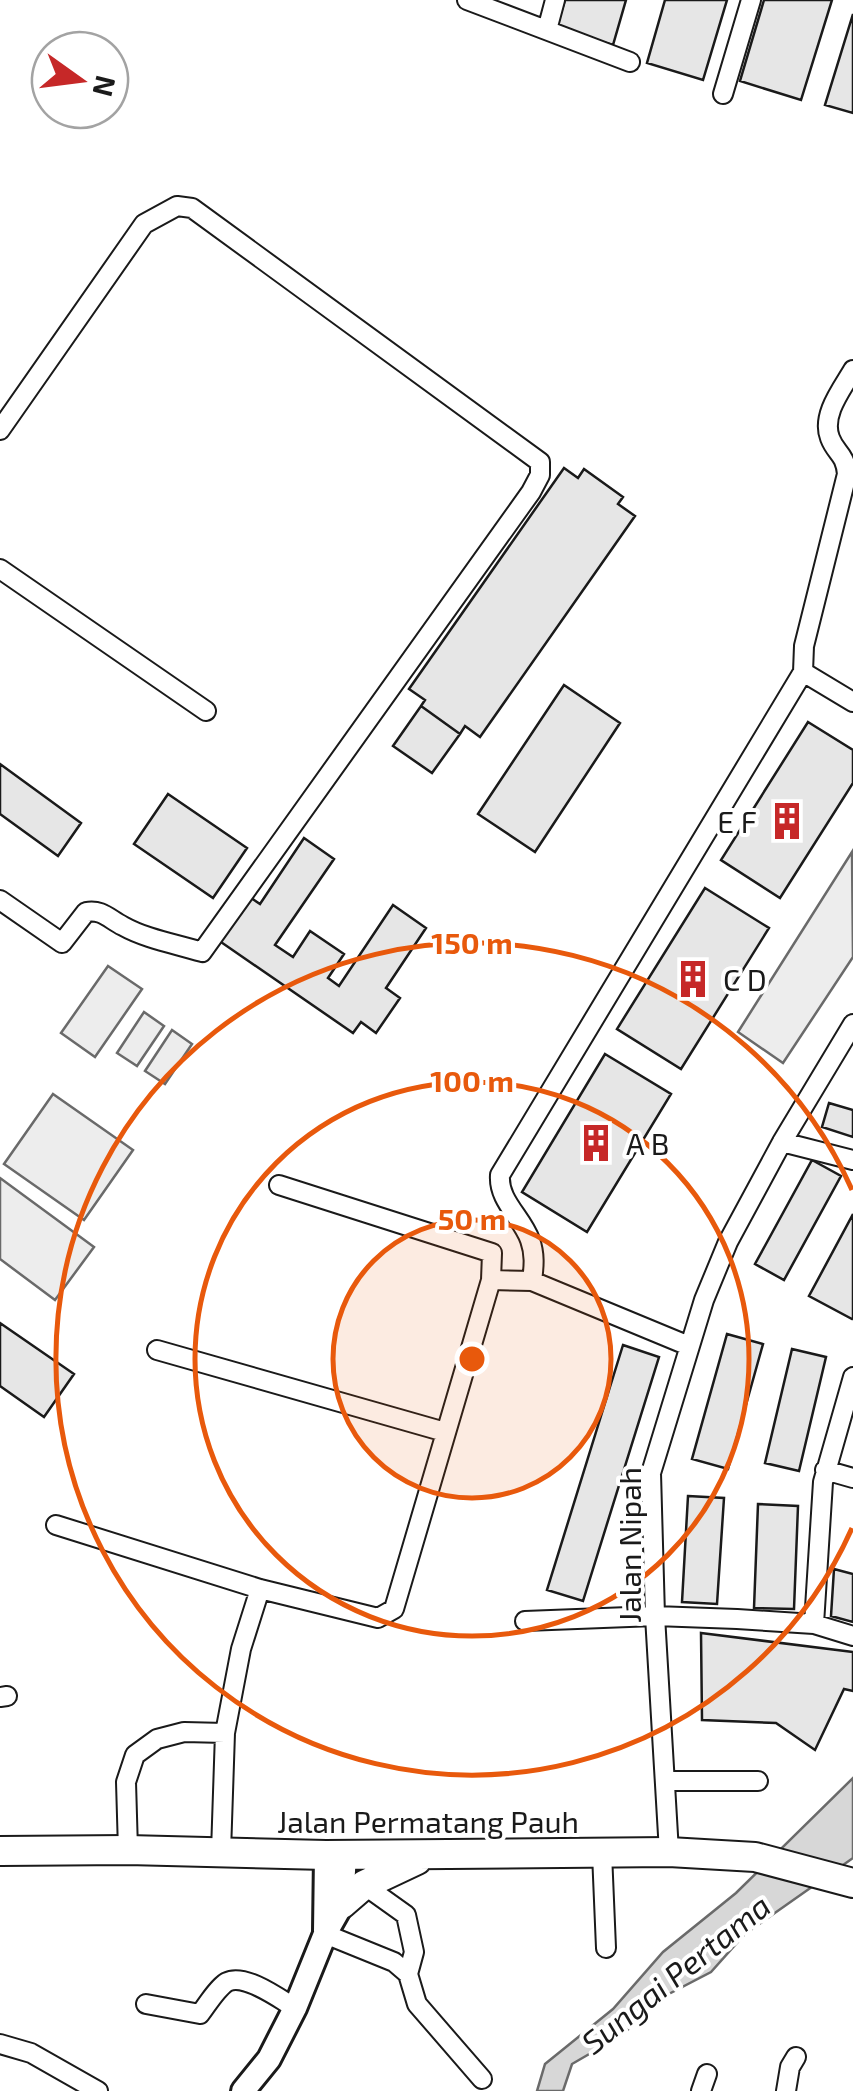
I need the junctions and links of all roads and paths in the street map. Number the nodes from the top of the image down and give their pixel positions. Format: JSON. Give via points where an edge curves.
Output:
{"nodes":[{"id":1,"x":467,"y":0,"type":"edge"},
{"id":2,"x":556,"y":0,"type":"edge"},
{"id":3,"x":751,"y":0,"type":"edge"},
{"id":4,"x":546,"y":30,"type":"junction"},
{"id":5,"x":630,"y":62,"type":"dead end"},
{"id":6,"x":723,"y":94,"type":"dead end"},
{"id":7,"x":853,"y":370,"type":"edge"},
{"id":8,"x":0,"y":430,"type":"edge"},
{"id":9,"x":846,"y":509,"type":"edge"},
{"id":10,"x":0,"y":569,"type":"edge"},
{"id":11,"x":804,"y":672,"type":"junction"},
{"id":12,"x":853,"y":702,"type":"edge"},
{"id":13,"x":206,"y":711,"type":"dead end"},
{"id":14,"x":0,"y":900,"type":"edge"},
{"id":15,"x":853,"y":1024,"type":"edge"},
{"id":16,"x":782,"y":1142,"type":"junction"},
{"id":17,"x":853,"y":1160,"type":"edge"},
{"id":18,"x":278,"y":1185,"type":"dead end"},
{"id":19,"x":491,"y":1280,"type":"junction"},
{"id":20,"x":532,"y":1280,"type":"junction"},
{"id":21,"x":689,"y":1346,"type":"junction"},
{"id":22,"x":157,"y":1350,"type":"dead end"},
{"id":23,"x":853,"y":1377,"type":"edge"},
{"id":24,"x":446,"y":1432,"type":"junction"},
{"id":25,"x":826,"y":1470,"type":"junction"},
{"id":26,"x":853,"y":1478,"type":"edge"},
{"id":27,"x":56,"y":1525,"type":"dead end"},
{"id":28,"x":260,"y":1589,"type":"junction"},
{"id":29,"x":654,"y":1616,"type":"junction"},
{"id":30,"x":526,"y":1621,"type":"dead end"},
{"id":31,"x":814,"y":1624,"type":"junction"},
{"id":32,"x":853,"y":1636,"type":"edge"},
{"id":33,"x":225,"y":1734,"type":"junction"},
{"id":34,"x":666,"y":1781,"type":"junction"},
{"id":35,"x":758,"y":1781,"type":"dead end"},
{"id":36,"x":128,"y":1850,"type":"junction"},
{"id":37,"x":0,"y":1851,"type":"edge"},
{"id":38,"x":221,"y":1852,"type":"junction"},
{"id":39,"x":669,"y":1852,"type":"junction"},
{"id":40,"x":335,"y":1854,"type":"junction"},
{"id":41,"x":433,"y":1854,"type":"junction"},
{"id":42,"x":602,"y":1854,"type":"junction"},
{"id":43,"x":853,"y":1883,"type":"edge"},
{"id":44,"x":364,"y":1885,"type":"junction"},
{"id":45,"x":342,"y":1904,"type":"junction"},
{"id":46,"x":324,"y":1934,"type":"junction"},
{"id":47,"x":606,"y":1948,"type":"dead end"},
{"id":48,"x":408,"y":1974,"type":"junction"},
{"id":49,"x":146,"y":2004,"type":"dead end"},
{"id":50,"x":295,"y":2008,"type":"junction"},
{"id":51,"x":0,"y":2044,"type":"edge"},
{"id":52,"x":796,"y":2058,"type":"dead end"},
{"id":53,"x":482,"y":2079,"type":"dead end"},
{"id":54,"x":98,"y":2091,"type":"edge"},
{"id":55,"x":243,"y":2091,"type":"edge"},
{"id":56,"x":786,"y":2091,"type":"edge"}],
"edges":[{"from":1,"to":4,"type":"street"},
{"from":2,"to":4,"type":"street"},
{"from":3,"to":6,"type":"street"},
{"from":4,"to":5,"type":"street"},
{"from":7,"to":9,"type":"street","via":[[828,421],[830,439],[846,460]]},
{"from":8,"to":14,"type":"street","via":[[144,224],[177,206],[192,208],[540,462],[540,475],[520,508],[202,952],[124,928],[94,910],[62,943]]},
{"from":9,"to":11,"type":"street","via":[[804,646]]},
{"from":10,"to":13,"type":"street"},
{"from":11,"to":12,"type":"street"},
{"from":11,"to":20,"type":"street","via":[[500,1175],[499,1186],[530,1238]]},
{"from":15,"to":16,"type":"street","name":"Jalan Nipah"},
{"from":16,"to":17,"type":"street"},
{"from":16,"to":21,"type":"street","name":"Jalan Nipah","via":[[728,1242]]},
{"from":18,"to":19,"type":"street","via":[[492,1253]]},
{"from":19,"to":20,"type":"street"},
{"from":19,"to":24,"type":"street"},
{"from":20,"to":21,"type":"street"},
{"from":21,"to":29,"type":"street","name":"Jalan Nipah","via":[[650,1473]]},
{"from":22,"to":24,"type":"street"},
{"from":23,"to":25,"type":"street"},
{"from":24,"to":28,"type":"street","via":[[394,1609],[378,1618]]},
{"from":25,"to":26,"type":"street"},
{"from":25,"to":31,"type":"street"},
{"from":27,"to":28,"type":"street"},
{"from":28,"to":33,"type":"street"},
{"from":29,"to":30,"type":"street"},
{"from":29,"to":31,"type":"street"},
{"from":29,"to":34,"type":"street","name":"Jalan Nipah"},
{"from":31,"to":32,"type":"street"},
{"from":33,"to":36,"type":"street","via":[[184,1732],[134,1754],[126,1782]]},
{"from":33,"to":38,"type":"street"},
{"from":34,"to":35,"type":"street"},
{"from":34,"to":39,"type":"street","name":"Jalan Nipah"},
{"from":36,"to":37,"type":"main road","name":"Jalan Permatang Pauh"},
{"from":36,"to":38,"type":"main road","name":"Jalan Permatang Pauh"},
{"from":38,"to":40,"type":"main road","name":"Jalan Permatang Pauh"},
{"from":39,"to":42,"type":"main road","name":"Jalan Permatang Pauh"},
{"from":39,"to":43,"type":"main road","name":"Jalan Permatang Pauh","via":[[755,1857]]},
{"from":40,"to":41,"type":"main road","name":"Jalan Permatang Pauh"},
{"from":40,"to":45,"type":"main road"},
{"from":40,"to":46,"type":"main road"},
{"from":41,"to":42,"type":"main road","name":"Jalan Permatang Pauh"},
{"from":41,"to":44,"type":"main road"},
{"from":42,"to":47,"type":"street"},
{"from":44,"to":45,"type":"main road"},
{"from":44,"to":48,"type":"street","via":[[406,1915],[414,1952]]},
{"from":45,"to":46,"type":"main road"},
{"from":46,"to":48,"type":"street"},
{"from":46,"to":50,"type":"main road"},
{"from":48,"to":53,"type":"street","via":[[417,2004]]},
{"from":49,"to":50,"type":"street","via":[[200,2014],[224,1983],[237,1980]]},
{"from":50,"to":55,"type":"main road"},
{"from":51,"to":54,"type":"street","via":[[32,2053]]},
{"from":52,"to":56,"type":"street"}]}
